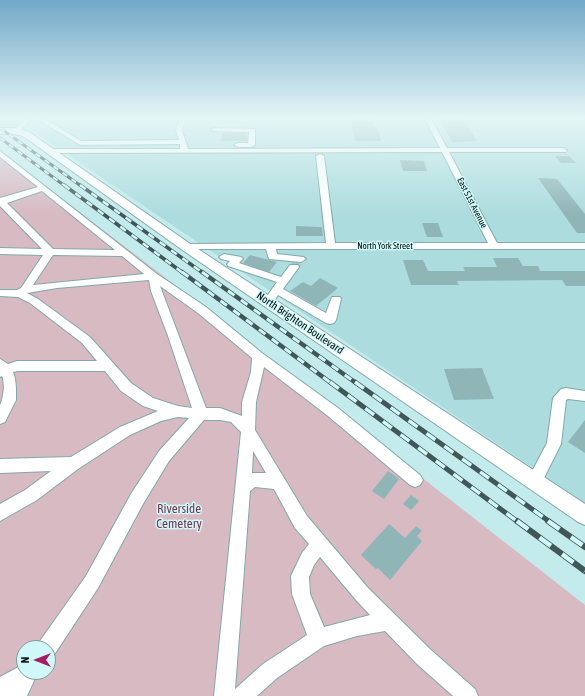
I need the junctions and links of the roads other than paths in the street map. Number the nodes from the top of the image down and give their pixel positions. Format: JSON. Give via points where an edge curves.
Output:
{"nodes":[{"id":1,"x":222,"y":149,"type":"edge"},
{"id":2,"x":235,"y":149,"type":"edge"},
{"id":3,"x":288,"y":149,"type":"edge"},
{"id":4,"x":417,"y":149,"type":"edge"},
{"id":5,"x":562,"y":150,"type":"dead end"},
{"id":6,"x":50,"y":151,"type":"joint"},
{"id":7,"x":184,"y":151,"type":"joint"},
{"id":8,"x":229,"y":151,"type":"junction"},
{"id":9,"x":445,"y":151,"type":"junction"},
{"id":10,"x":0,"y":153,"type":"edge"},
{"id":11,"x":320,"y":156,"type":"dead end"},
{"id":12,"x":44,"y":188,"type":"junction"},
{"id":13,"x":0,"y":202,"type":"edge"},
{"id":14,"x":185,"y":246,"type":"junction"},
{"id":15,"x":271,"y":246,"type":"junction"},
{"id":16,"x":311,"y":246,"type":"junction"},
{"id":17,"x":331,"y":246,"type":"junction"},
{"id":18,"x":494,"y":246,"type":"junction"},
{"id":19,"x":585,"y":246,"type":"edge"},
{"id":20,"x":0,"y":252,"type":"edge"},
{"id":21,"x":50,"y":252,"type":"junction"},
{"id":22,"x":126,"y":253,"type":"junction"},
{"id":23,"x":224,"y":257,"type":"dead end"},
{"id":24,"x":298,"y":263,"type":"junction"},
{"id":25,"x":153,"y":276,"type":"junction"},
{"id":26,"x":276,"y":291,"type":"junction"},
{"id":27,"x":23,"y":292,"type":"junction"},
{"id":28,"x":0,"y":293,"type":"edge"},
{"id":29,"x":336,"y":299,"type":"dead end"},
{"id":30,"x":258,"y":356,"type":"junction"},
{"id":31,"x":108,"y":366,"type":"junction"},
{"id":32,"x":2,"y":369,"type":"edge"},
{"id":33,"x":278,"y":371,"type":"junction"},
{"id":34,"x":257,"y":372,"type":"junction"},
{"id":35,"x":585,"y":396,"type":"edge"},
{"id":36,"x":249,"y":402,"type":"junction"},
{"id":37,"x":178,"y":412,"type":"junction"},
{"id":38,"x":201,"y":414,"type":"junction"},
{"id":39,"x":220,"y":414,"type":"junction"},
{"id":40,"x":0,"y":418,"type":"edge"},
{"id":41,"x":248,"y":431,"type":"junction"},
{"id":42,"x":73,"y":464,"type":"junction"},
{"id":43,"x":0,"y":466,"type":"edge"},
{"id":44,"x":415,"y":480,"type":"dead end"},
{"id":45,"x":535,"y":481,"type":"junction"},
{"id":46,"x":279,"y":483,"type":"junction"},
{"id":47,"x":242,"y":488,"type":"junction"},
{"id":48,"x":0,"y":513,"type":"edge"},
{"id":49,"x":585,"y":514,"type":"edge"},
{"id":50,"x":320,"y":544,"type":"junction"},
{"id":51,"x":388,"y":621,"type":"junction"},
{"id":52,"x":319,"y":638,"type":"junction"},
{"id":53,"x":53,"y":640,"type":"edge"},
{"id":54,"x":16,"y":679,"type":"edge"},
{"id":55,"x":24,"y":680,"type":"edge"},
{"id":56,"x":0,"y":688,"type":"edge"},
{"id":57,"x":17,"y":696,"type":"edge"},
{"id":58,"x":224,"y":696,"type":"edge"},
{"id":59,"x":242,"y":696,"type":"edge"},
{"id":60,"x":468,"y":696,"type":"edge"}],
"edges":[{"from":1,"to":8,"type":"street"},
{"from":2,"to":8,"type":"street"},
{"from":3,"to":8,"type":"street"},
{"from":4,"to":9,"type":"street"},
{"from":5,"to":9,"type":"street"},
{"from":6,"to":7,"type":"street"},
{"from":6,"to":14,"type":"main road","name":"North Brighton Boulevard"},
{"from":7,"to":8,"type":"street"},
{"from":9,"to":18,"type":"street","name":"East 51st Avenue"},
{"from":10,"to":12,"type":"street"},
{"from":11,"to":17,"type":"street"},
{"from":12,"to":13,"type":"street"},
{"from":12,"to":22,"type":"street"},
{"from":13,"to":21,"type":"street"},
{"from":14,"to":15,"type":"street","name":"North York Street"},
{"from":14,"to":26,"type":"main road","name":"North Brighton Boulevard"},
{"from":15,"to":16,"type":"street","name":"North York Street"},
{"from":15,"to":24,"type":"street","via":[[272,257]]},
{"from":16,"to":17,"type":"street","name":"North York Street"},
{"from":16,"to":24,"type":"street"},
{"from":17,"to":18,"type":"street","name":"North York Street"},
{"from":18,"to":19,"type":"street","name":"North York Street"},
{"from":20,"to":21,"type":"street"},
{"from":21,"to":22,"type":"street"},
{"from":21,"to":27,"type":"street"},
{"from":22,"to":25,"type":"street"},
{"from":23,"to":26,"type":"street","via":[[238,259],[232,264]]},
{"from":24,"to":26,"type":"street"},
{"from":25,"to":27,"type":"street","via":[[57,285]]},
{"from":25,"to":30,"type":"street","via":[[202,310]]},
{"from":25,"to":38,"type":"street","via":[[156,291]]},
{"from":26,"to":29,"type":"street","via":[[330,320]]},
{"from":26,"to":45,"type":"main road","name":"North Brighton Boulevard"},
{"from":27,"to":28,"type":"street"},
{"from":27,"to":31,"type":"street","via":[[86,340]]},
{"from":30,"to":33,"type":"street"},
{"from":30,"to":34,"type":"street"},
{"from":31,"to":32,"type":"street","via":[[17,366]]},
{"from":31,"to":37,"type":"street","via":[[126,387],[137,395]]},
{"from":32,"to":40,"type":"street","via":[[9,378],[10,388],[9,400]]},
{"from":33,"to":34,"type":"street"},
{"from":33,"to":44,"type":"street","via":[[333,412]]},
{"from":34,"to":36,"type":"street"},
{"from":35,"to":45,"type":"street","via":[[566,393],[560,398],[554,444]]},
{"from":36,"to":39,"type":"street","via":[[234,412]]},
{"from":36,"to":41,"type":"street"},
{"from":37,"to":38,"type":"street"},
{"from":37,"to":42,"type":"street","via":[[159,416],[125,431]]},
{"from":38,"to":39,"type":"street"},
{"from":38,"to":53,"type":"street","via":[[151,475],[95,576]]},
{"from":39,"to":41,"type":"street","via":[[235,418]]},
{"from":41,"to":46,"type":"street"},
{"from":41,"to":47,"type":"street"},
{"from":42,"to":43,"type":"street"},
{"from":42,"to":48,"type":"street","via":[[31,495]]},
{"from":45,"to":49,"type":"main road","name":"North Brighton Boulevard"},
{"from":46,"to":47,"type":"street","via":[[252,480]]},
{"from":46,"to":50,"type":"street","via":[[301,522]]},
{"from":47,"to":58,"type":"street"},
{"from":50,"to":51,"type":"street"},
{"from":50,"to":52,"type":"street","via":[[308,559],[300,576],[300,594]]},
{"from":51,"to":52,"type":"street"},
{"from":51,"to":60,"type":"street"},
{"from":52,"to":59,"type":"street","via":[[270,671]]},
{"from":54,"to":56,"type":"street"},
{"from":55,"to":57,"type":"street"}]}
